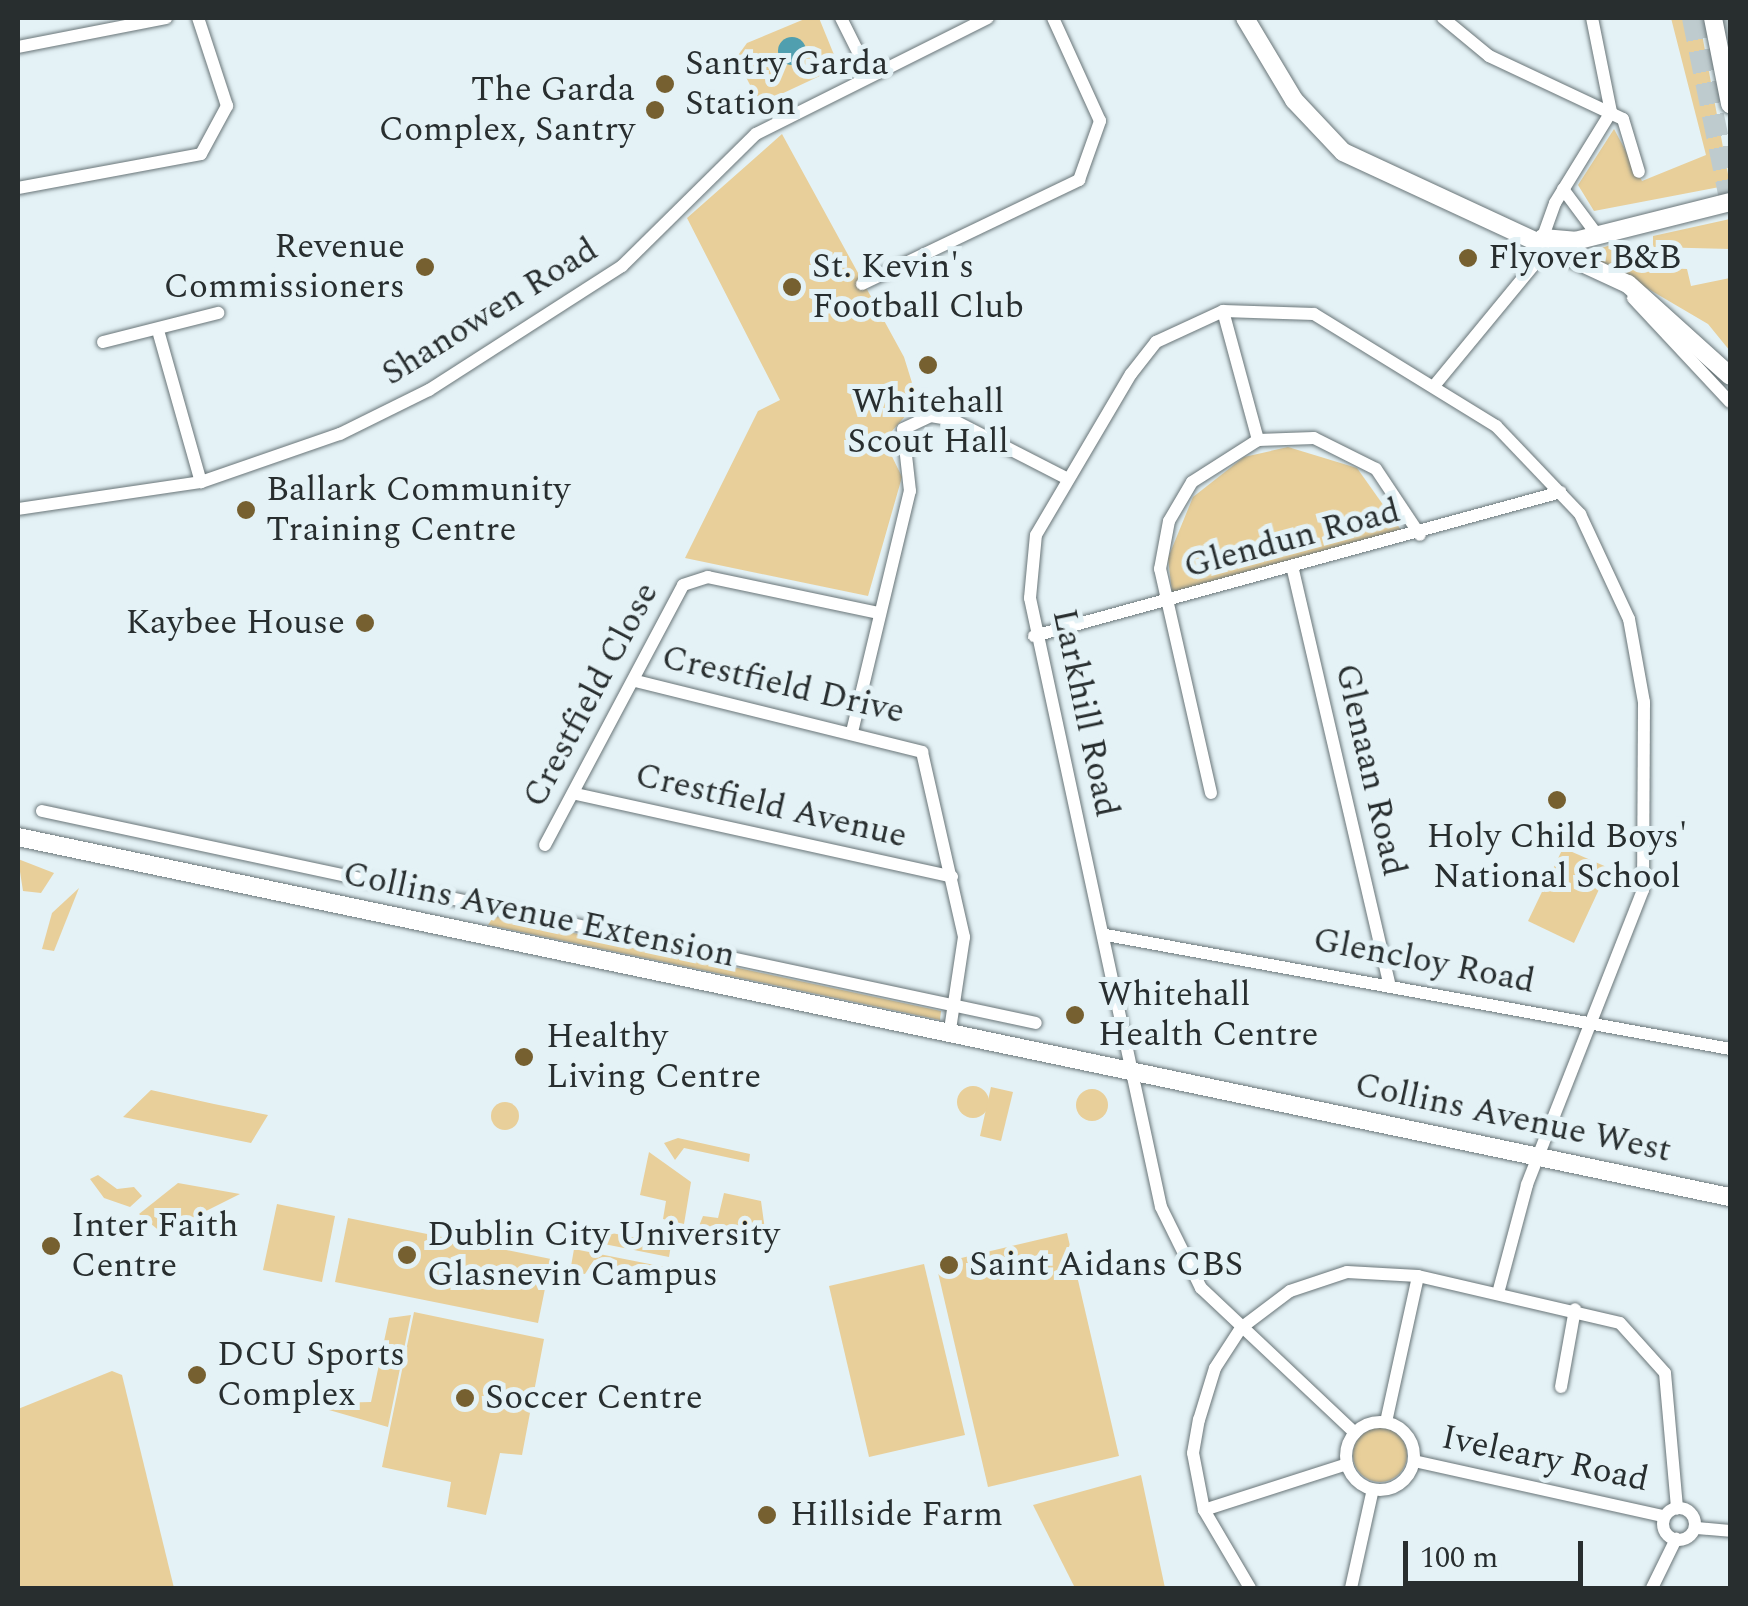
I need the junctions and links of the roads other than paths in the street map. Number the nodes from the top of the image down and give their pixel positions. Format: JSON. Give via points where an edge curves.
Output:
{"nodes":[{"id":1,"x":166,"y":18,"type":"edge"},
{"id":2,"x":198,"y":18,"type":"edge"},
{"id":3,"x":841,"y":18,"type":"edge"},
{"id":4,"x":988,"y":18,"type":"edge"},
{"id":5,"x":1052,"y":18,"type":"edge"},
{"id":6,"x":1245,"y":18,"type":"edge"},
{"id":7,"x":1443,"y":18,"type":"edge"},
{"id":8,"x":1592,"y":18,"type":"edge"},
{"id":9,"x":1713,"y":18,"type":"edge"},
{"id":10,"x":18,"y":47,"type":"edge"},
{"id":11,"x":869,"y":74,"type":"junction"},
{"id":12,"x":1730,"y":104,"type":"edge"},
{"id":13,"x":1612,"y":112,"type":"junction"},
{"id":14,"x":1639,"y":172,"type":"dead end"},
{"id":15,"x":18,"y":188,"type":"edge"},
{"id":16,"x":1563,"y":189,"type":"junction"},
{"id":17,"x":1730,"y":202,"type":"edge"},
{"id":18,"x":1595,"y":232,"type":"junction"},
{"id":19,"x":1542,"y":238,"type":"junction"},
{"id":20,"x":862,"y":284,"type":"dead end"},
{"id":21,"x":1628,"y":284,"type":"junction"},
{"id":22,"x":1223,"y":311,"type":"junction"},
{"id":23,"x":218,"y":314,"type":"dead end"},
{"id":24,"x":159,"y":334,"type":"junction"},
{"id":25,"x":103,"y":342,"type":"dead end"},
{"id":26,"x":1730,"y":376,"type":"edge"},
{"id":27,"x":1434,"y":386,"type":"junction"},
{"id":28,"x":1730,"y":402,"type":"edge"},
{"id":29,"x":1258,"y":440,"type":"junction"},
{"id":30,"x":1068,"y":479,"type":"junction"},
{"id":31,"x":201,"y":482,"type":"junction"},
{"id":32,"x":1561,"y":492,"type":"junction"},
{"id":33,"x":18,"y":508,"type":"edge"},
{"id":34,"x":1420,"y":535,"type":"junction"},
{"id":35,"x":1292,"y":570,"type":"junction"},
{"id":36,"x":1164,"y":604,"type":"junction"},
{"id":37,"x":880,"y":612,"type":"junction"},
{"id":38,"x":1034,"y":636,"type":"junction"},
{"id":39,"x":636,"y":681,"type":"junction"},
{"id":40,"x":852,"y":732,"type":"junction"},
{"id":41,"x":1212,"y":793,"type":"dead end"},
{"id":42,"x":576,"y":794,"type":"junction"},
{"id":43,"x":42,"y":811,"type":"dead end"},
{"id":44,"x":18,"y":837,"type":"edge"},
{"id":45,"x":545,"y":846,"type":"dead end"},
{"id":46,"x":952,"y":877,"type":"junction"},
{"id":47,"x":1106,"y":934,"type":"junction"},
{"id":48,"x":1389,"y":984,"type":"junction"},
{"id":49,"x":958,"y":1006,"type":"junction"},
{"id":50,"x":1036,"y":1024,"type":"dead end"},
{"id":51,"x":1596,"y":1026,"type":"junction"},
{"id":52,"x":949,"y":1036,"type":"junction"},
{"id":53,"x":1730,"y":1049,"type":"edge"},
{"id":54,"x":1048,"y":1054,"type":"joint"},
{"id":55,"x":1138,"y":1072,"type":"junction"},
{"id":56,"x":1538,"y":1158,"type":"junction"},
{"id":57,"x":1730,"y":1197,"type":"edge"},
{"id":58,"x":1418,"y":1276,"type":"junction"},
{"id":59,"x":1498,"y":1292,"type":"junction"},
{"id":60,"x":1575,"y":1309,"type":"junction"},
{"id":61,"x":1241,"y":1328,"type":"junction"},
{"id":62,"x":1561,"y":1388,"type":"dead end"},
{"id":63,"x":1386,"y":1422,"type":"junction"},
{"id":64,"x":1354,"y":1433,"type":"junction"},
{"id":65,"x":1414,"y":1461,"type":"junction"},
{"id":66,"x":1348,"y":1464,"type":"junction"},
{"id":67,"x":1373,"y":1489,"type":"junction"},
{"id":68,"x":1677,"y":1508,"type":"junction"},
{"id":69,"x":1204,"y":1510,"type":"junction"},
{"id":70,"x":1662,"y":1516,"type":"junction"},
{"id":71,"x":1696,"y":1528,"type":"junction"},
{"id":72,"x":1730,"y":1530,"type":"edge"},
{"id":73,"x":1676,"y":1539,"type":"junction"},
{"id":74,"x":1250,"y":1588,"type":"edge"},
{"id":75,"x":1351,"y":1588,"type":"edge"},
{"id":76,"x":1652,"y":1588,"type":"edge"}],
"edges":[{"from":1,"to":10,"type":"street"},
{"from":2,"to":15,"type":"street","via":[[227,106],[201,154]]},
{"from":3,"to":11,"type":"street"},
{"from":4,"to":11,"type":"street","name":"Shanowen Road"},
{"from":5,"to":20,"type":"street","via":[[1100,121],[1079,180]]},
{"from":6,"to":19,"type":"main road","via":[[1294,100],[1344,152]]},
{"from":7,"to":13,"type":"street","via":[[1489,56]]},
{"from":8,"to":13,"type":"street"},
{"from":9,"to":12,"type":"main road"},
{"from":11,"to":31,"type":"street","name":"Shanowen Road","via":[[756,134],[622,266],[464,370],[340,434]]},
{"from":13,"to":14,"type":"street","via":[[1623,119]]},
{"from":13,"to":16,"type":"street"},
{"from":16,"to":18,"type":"street"},
{"from":16,"to":19,"type":"street"},
{"from":17,"to":18,"type":"main road"},
{"from":18,"to":19,"type":"main road"},
{"from":19,"to":21,"type":"main road"},
{"from":19,"to":27,"type":"street","via":[[1532,267]]},
{"from":21,"to":26,"type":"main road"},
{"from":21,"to":28,"type":"street"},
{"from":22,"to":27,"type":"street","name":"Larkhill Road","via":[[1314,314]]},
{"from":22,"to":29,"type":"street"},
{"from":22,"to":30,"type":"street","name":"Larkhill Road","via":[[1156,342]]},
{"from":23,"to":24,"type":"street"},
{"from":24,"to":25,"type":"street"},
{"from":24,"to":31,"type":"street"},
{"from":27,"to":32,"type":"street","name":"Larkhill Road","via":[[1496,426]]},
{"from":29,"to":34,"type":"street","via":[[1314,438],[1353,452],[1395,486]]},
{"from":29,"to":36,"type":"street","via":[[1206,468],[1180,500],[1160,569]]},
{"from":30,"to":37,"type":"street","via":[[953,420],[931,416],[903,429],[910,491]]},
{"from":30,"to":38,"type":"street","name":"Larkhill Road","via":[[1031,556]]},
{"from":31,"to":33,"type":"street","name":"Shanowen Road"},
{"from":32,"to":34,"type":"street","name":"Glendun Road"},
{"from":32,"to":51,"type":"street","name":"Larkhill Road","via":[[1620,594],[1644,702],[1644,890]]},
{"from":34,"to":35,"type":"street","name":"Glendun Road"},
{"from":35,"to":36,"type":"street","name":"Glendun Road"},
{"from":35,"to":48,"type":"street","name":"Glenaan Road"},
{"from":36,"to":38,"type":"street","name":"Glendun Road"},
{"from":36,"to":41,"type":"street"},
{"from":37,"to":39,"type":"street","name":"Crestfield Close","via":[[694,578]]},
{"from":37,"to":40,"type":"street"},
{"from":38,"to":47,"type":"street","name":"Larkhill Road"},
{"from":39,"to":40,"type":"street","name":"Crestfield Drive"},
{"from":39,"to":42,"type":"street","name":"Crestfield Close"},
{"from":40,"to":46,"type":"street","name":"Crestfield Drive","via":[[922,752]]},
{"from":42,"to":45,"type":"street","name":"Crestfield Close"},
{"from":42,"to":46,"type":"street","name":"Crestfield Avenue"},
{"from":43,"to":49,"type":"street","name":"Collins Avenue Extension"},
{"from":44,"to":52,"type":"main road","name":"Collins Avenue Extension"},
{"from":46,"to":49,"type":"street","name":"Crestfield Drive","via":[[966,958]]},
{"from":47,"to":48,"type":"street","name":"Glencloy Road"},
{"from":47,"to":55,"type":"street","name":"Larkhill Road"},
{"from":48,"to":51,"type":"street","name":"Glencloy Road"},
{"from":49,"to":50,"type":"street","name":"Collins Avenue Extension"},
{"from":49,"to":52,"type":"street","name":"Crestfield Drive"},
{"from":51,"to":53,"type":"street","name":"Glencloy Road"},
{"from":51,"to":56,"type":"street","name":"Larkhill Road"},
{"from":52,"to":54,"type":"main road","name":"Collins Avenue Extension"},
{"from":54,"to":55,"type":"main road","name":"Collins Avenue West"},
{"from":55,"to":56,"type":"main road","name":"Collins Avenue West"},
{"from":55,"to":61,"type":"street","name":"Larkhill Road","via":[[1149,1156],[1178,1249]]},
{"from":56,"to":57,"type":"main road","name":"Collins Avenue West"},
{"from":56,"to":59,"type":"street","name":"Larkhill Road"},
{"from":58,"to":59,"type":"street"},
{"from":58,"to":61,"type":"street","via":[[1370,1270],[1321,1279]]},
{"from":58,"to":63,"type":"street"},
{"from":59,"to":60,"type":"street"},
{"from":60,"to":62,"type":"street"},
{"from":60,"to":68,"type":"street","via":[[1628,1328],[1665,1373]]},
{"from":61,"to":64,"type":"street","name":"Larkhill Road"},
{"from":61,"to":69,"type":"street","via":[[1215,1368],[1199,1420],[1193,1452]]},
{"from":63,"to":64,"type":"street"},
{"from":63,"to":65,"type":"street","via":[[1411,1440]]},
{"from":64,"to":66,"type":"street"},
{"from":65,"to":67,"type":"street","via":[[1404,1480]]},
{"from":65,"to":70,"type":"street","name":"Iveleary Road"},
{"from":66,"to":67,"type":"street"},
{"from":66,"to":69,"type":"street"},
{"from":67,"to":75,"type":"street"},
{"from":68,"to":70,"type":"street"},
{"from":68,"to":71,"type":"street"},
{"from":69,"to":74,"type":"street"},
{"from":70,"to":73,"type":"street"},
{"from":71,"to":72,"type":"street"},
{"from":71,"to":73,"type":"street"},
{"from":73,"to":76,"type":"street"}]}
